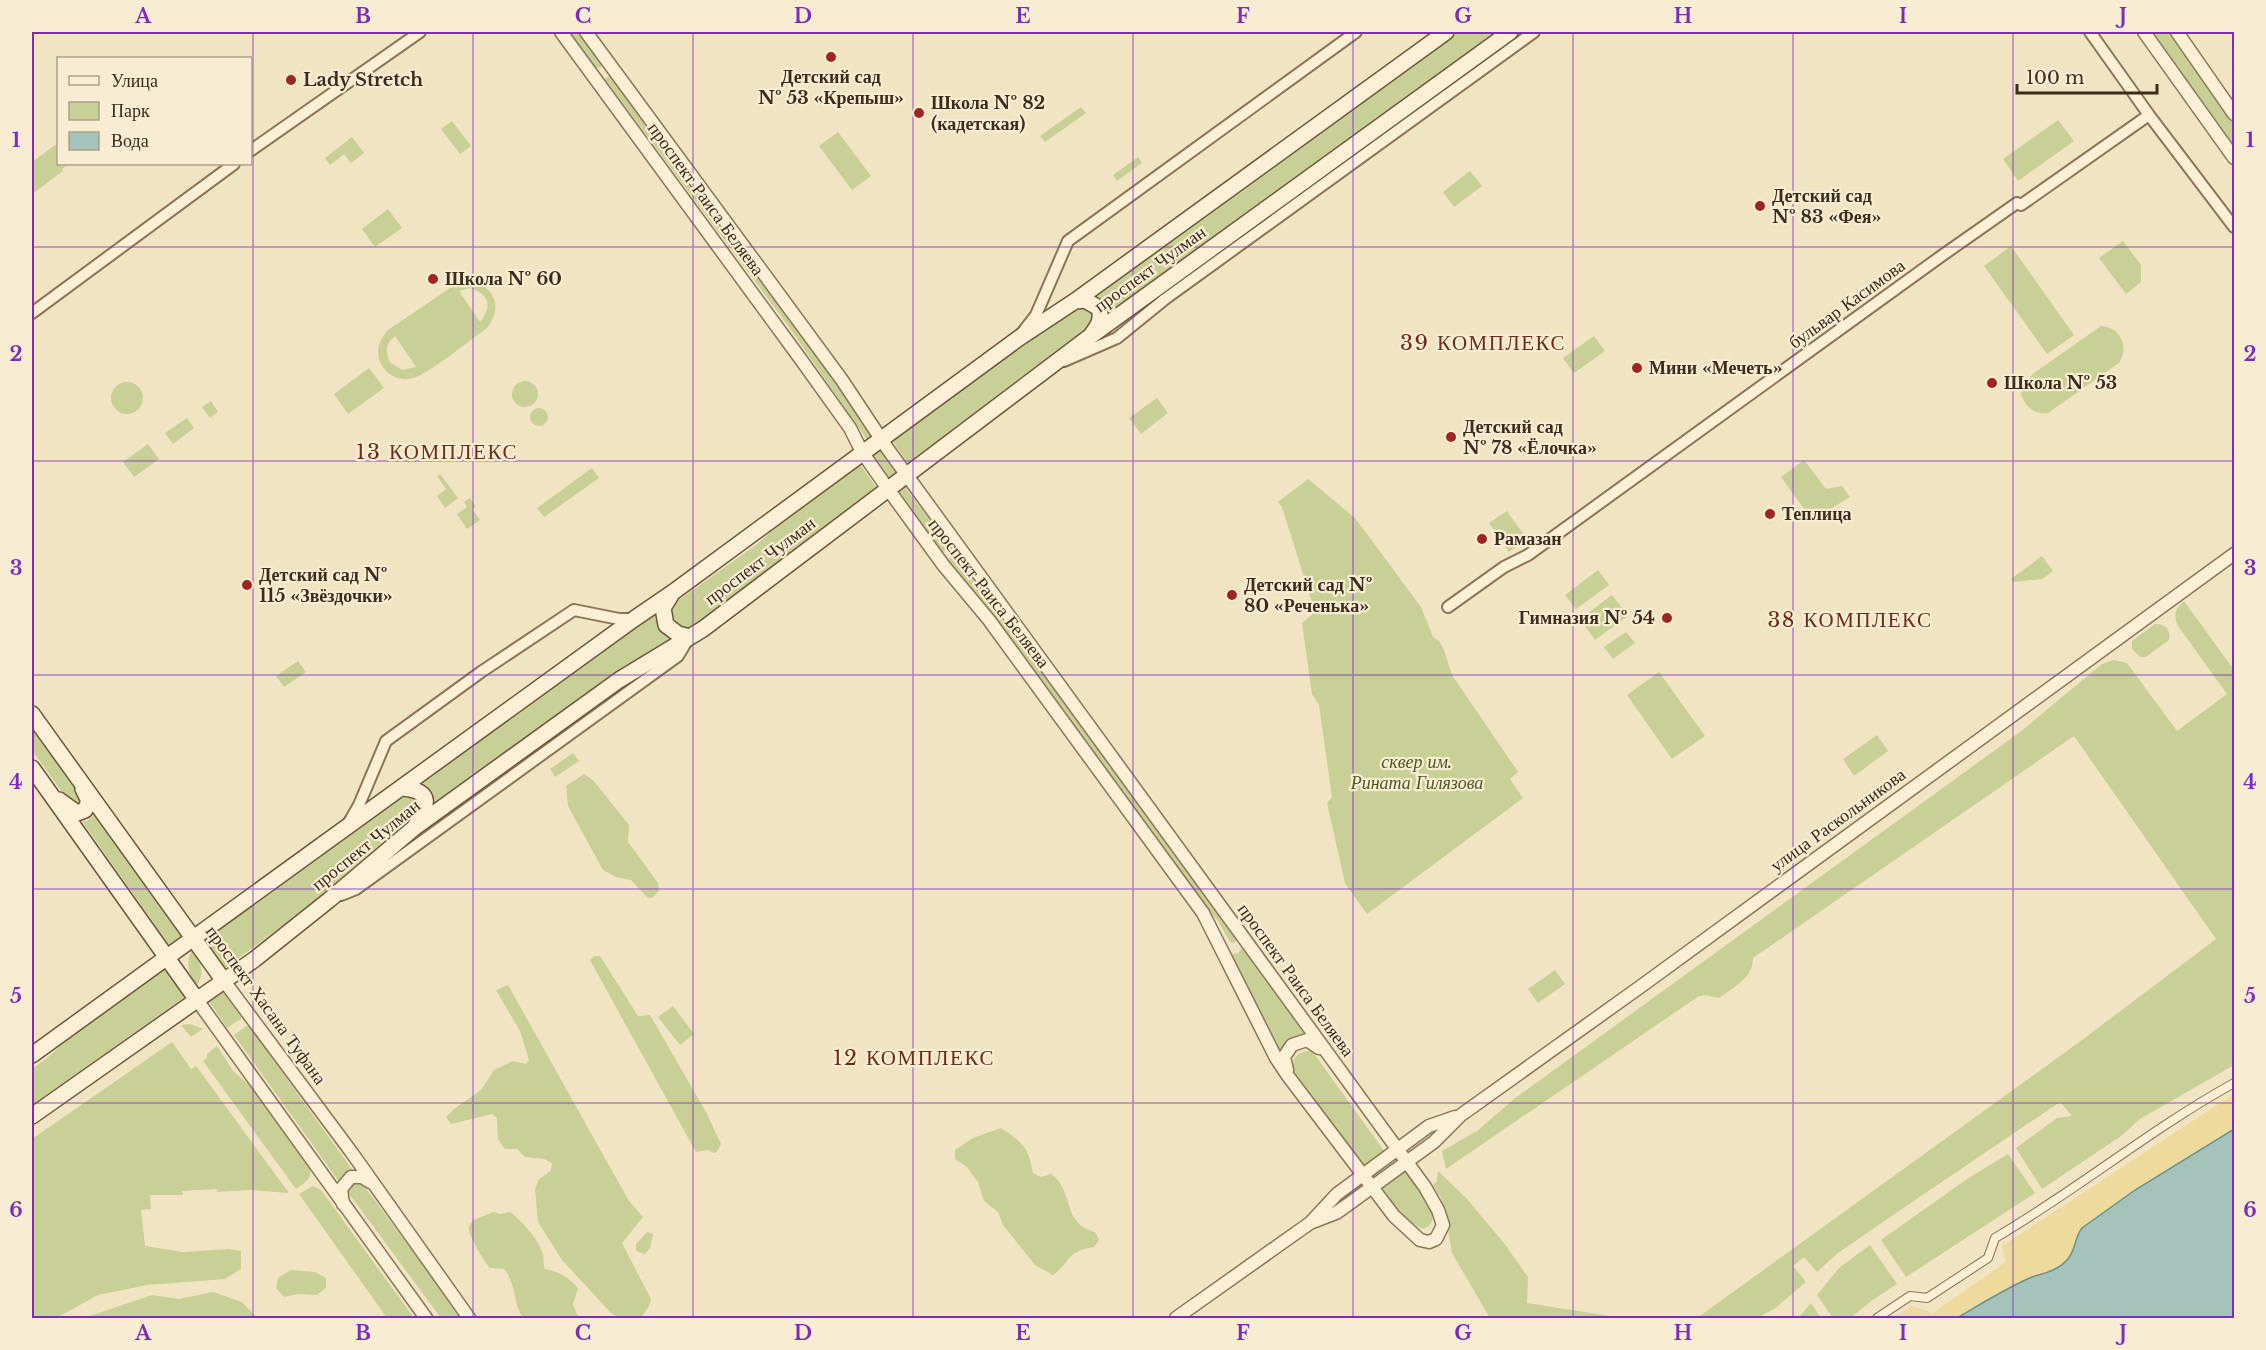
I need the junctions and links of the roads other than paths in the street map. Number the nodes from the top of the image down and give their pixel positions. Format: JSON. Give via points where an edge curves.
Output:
{"nodes":[{"id":1,"x":420,"y":32,"type":"edge"},
{"id":2,"x":561,"y":32,"type":"edge"},
{"id":3,"x":586,"y":32,"type":"edge"},
{"id":4,"x":1356,"y":32,"type":"edge"},
{"id":5,"x":1446,"y":32,"type":"edge"},
{"id":6,"x":1510,"y":32,"type":"edge"},
{"id":7,"x":1534,"y":32,"type":"edge"},
{"id":8,"x":2090,"y":32,"type":"edge"},
{"id":9,"x":2145,"y":32,"type":"edge"},
{"id":10,"x":2176,"y":32,"type":"edge"},
{"id":11,"x":606,"y":59,"type":"junction"},
{"id":12,"x":589,"y":70,"type":"junction"},
{"id":13,"x":2235,"y":114,"type":"edge"},
{"id":14,"x":2149,"y":115,"type":"junction"},
{"id":15,"x":252,"y":151,"type":"edge"},
{"id":16,"x":2235,"y":158,"type":"edge"},
{"id":17,"x":233,"y":165,"type":"edge"},
{"id":18,"x":2235,"y":227,"type":"edge"},
{"id":19,"x":1075,"y":301,"type":"junction"},
{"id":20,"x":32,"y":312,"type":"edge"},
{"id":21,"x":1019,"y":338,"type":"junction"},
{"id":22,"x":1088,"y":338,"type":"junction"},
{"id":23,"x":1053,"y":366,"type":"junction"},
{"id":24,"x":881,"y":438,"type":"junction"},
{"id":25,"x":862,"y":452,"type":"junction"},
{"id":26,"x":906,"y":475,"type":"junction"},
{"id":27,"x":888,"y":489,"type":"junction"},
{"id":28,"x":965,"y":554,"type":"junction"},
{"id":29,"x":2235,"y":554,"type":"edge"},
{"id":30,"x":944,"y":566,"type":"junction"},
{"id":31,"x":672,"y":593,"type":"junction"},
{"id":32,"x":1448,"y":607,"type":"dead end"},
{"id":33,"x":634,"y":618,"type":"junction"},
{"id":34,"x":690,"y":637,"type":"junction"},
{"id":35,"x":32,"y":714,"type":"edge"},
{"id":36,"x":32,"y":768,"type":"edge"},
{"id":37,"x":75,"y":775,"type":"junction"},
{"id":38,"x":403,"y":788,"type":"junction"},
{"id":39,"x":49,"y":793,"type":"junction"},
{"id":40,"x":347,"y":825,"type":"junction"},
{"id":41,"x":414,"y":828,"type":"junction"},
{"id":42,"x":329,"y":900,"type":"junction"},
{"id":43,"x":1242,"y":937,"type":"junction"},
{"id":44,"x":192,"y":938,"type":"junction"},
{"id":45,"x":1221,"y":946,"type":"junction"},
{"id":46,"x":166,"y":957,"type":"junction"},
{"id":47,"x":224,"y":981,"type":"junction"},
{"id":48,"x":196,"y":1000,"type":"junction"},
{"id":49,"x":1325,"y":1052,"type":"junction"},
{"id":50,"x":32,"y":1055,"type":"edge"},
{"id":51,"x":1288,"y":1076,"type":"junction"},
{"id":52,"x":2235,"y":1083,"type":"edge"},
{"id":53,"x":1461,"y":1114,"type":"junction"},
{"id":54,"x":32,"y":1116,"type":"edge"},
{"id":55,"x":1397,"y":1150,"type":"junction"},
{"id":56,"x":1407,"y":1163,"type":"junction"},
{"id":57,"x":1363,"y":1176,"type":"junction"},
{"id":58,"x":1371,"y":1187,"type":"junction"},
{"id":59,"x":376,"y":1188,"type":"junction"},
{"id":60,"x":344,"y":1205,"type":"junction"},
{"id":61,"x":1310,"y":1223,"type":"junction"},
{"id":62,"x":426,"y":1318,"type":"edge"},
{"id":63,"x":469,"y":1318,"type":"edge"},
{"id":64,"x":1176,"y":1318,"type":"edge"},
{"id":65,"x":1877,"y":1318,"type":"edge"}],
"edges":[{"from":1,"to":15,"type":"street"},
{"from":2,"to":12,"type":"street","name":"проспект Раиса Беляева"},
{"from":3,"to":11,"type":"street","name":"проспект Раиса Беляева"},
{"from":4,"to":21,"type":"street","via":[[1068,241],[1036,315]]},
{"from":5,"to":19,"type":"main road","name":"проспект Чулман"},
{"from":6,"to":22,"type":"main road","name":"проспект Чулман"},
{"from":7,"to":23,"type":"street","via":[[1165,299],[1117,338]]},
{"from":8,"to":14,"type":"street"},
{"from":9,"to":16,"type":"street"},
{"from":10,"to":13,"type":"street"},
{"from":11,"to":12,"type":"street","via":[[604,74]]},
{"from":11,"to":24,"type":"street","name":"проспект Раиса Беляева"},
{"from":12,"to":25,"type":"street","name":"проспект Раиса Беляева","via":[[809,370]]},
{"from":14,"to":18,"type":"street"},
{"from":14,"to":32,"type":"street","name":"бульвар Касимова","via":[[1940,256],[1533,552],[1504,567]]},
{"from":17,"to":20,"type":"street"},
{"from":19,"to":21,"type":"main road","name":"проспект Чулман"},
{"from":19,"to":22,"type":"main road","via":[[1085,300],[1099,308],[1101,317]]},
{"from":21,"to":24,"type":"main road","name":"проспект Чулман"},
{"from":22,"to":23,"type":"main road","name":"проспект Чулман"},
{"from":23,"to":26,"type":"main road","name":"проспект Чулман"},
{"from":24,"to":25,"type":"main road","name":"проспект Чулман"},
{"from":24,"to":26,"type":"street","name":"проспект Раиса Беляева"},
{"from":25,"to":27,"type":"street","name":"проспект Раиса Беляева"},
{"from":25,"to":31,"type":"main road","name":"проспект Чулман"},
{"from":26,"to":27,"type":"main road","name":"проспект Чулман"},
{"from":26,"to":28,"type":"street","name":"проспект Раиса Беляева"},
{"from":27,"to":30,"type":"street","name":"проспект Раиса Беляева"},
{"from":27,"to":34,"type":"main road","name":"проспект Чулман"},
{"from":28,"to":30,"type":"street","via":[[948,553]]},
{"from":28,"to":43,"type":"street","name":"проспект Раиса Беляева"},
{"from":29,"to":53,"type":"street","name":"улица Раскольникова"},
{"from":30,"to":45,"type":"street","name":"проспект Раиса Беляева","via":[[1062,719],[1203,913]]},
{"from":31,"to":33,"type":"main road","name":"проспект Чулман"},
{"from":31,"to":34,"type":"main road","via":[[663,608],[666,625]]},
{"from":33,"to":38,"type":"main road","name":"проспект Чулман"},
{"from":33,"to":40,"type":"street","via":[[574,610],[386,741]]},
{"from":34,"to":41,"type":"main road","name":"проспект Чулман","via":[[619,680]]},
{"from":34,"to":42,"type":"street","via":[[678,656],[356,889]]},
{"from":35,"to":37,"type":"main road","name":"проспект Хасана Туфана"},
{"from":36,"to":39,"type":"main road"},
{"from":37,"to":39,"type":"main road","via":[[89,801],[85,810],[77,813]]},
{"from":37,"to":44,"type":"main road","name":"проспект Хасана Туфана"},
{"from":38,"to":40,"type":"main road","name":"проспект Чулман"},
{"from":38,"to":41,"type":"main road","via":[[415,789],[426,801]]},
{"from":39,"to":46,"type":"main road"},
{"from":40,"to":44,"type":"main road","name":"проспект Чулман"},
{"from":41,"to":42,"type":"main road","name":"проспект Чулман"},
{"from":42,"to":47,"type":"main road","name":"проспект Чулман"},
{"from":43,"to":45,"type":"street","via":[[1235,949]]},
{"from":43,"to":49,"type":"street","name":"проспект Раиса Беляева"},
{"from":44,"to":46,"type":"main road","name":"проспект Чулман"},
{"from":44,"to":47,"type":"main road","name":"проспект Хасана Туфана"},
{"from":45,"to":51,"type":"street","name":"проспект Раиса Беляева"},
{"from":46,"to":48,"type":"main road"},
{"from":46,"to":50,"type":"main road","name":"проспект Чулман"},
{"from":47,"to":48,"type":"main road","name":"проспект Чулман"},
{"from":47,"to":59,"type":"street","name":"проспект Хасана Туфана"},
{"from":48,"to":54,"type":"main road","name":"проспект Чулман"},
{"from":48,"to":60,"type":"street"},
{"from":49,"to":51,"type":"street","via":[[1307,1040],[1292,1045],[1284,1058]]},
{"from":49,"to":55,"type":"street","name":"проспект Раиса Беляева"},
{"from":51,"to":57,"type":"street","name":"проспект Раиса Беляева"},
{"from":52,"to":65,"type":"street","via":[[1995,1238],[1988,1258],[1927,1298],[1910,1296]]},
{"from":53,"to":55,"type":"street","name":"улица Раскольникова","via":[[1429,1126]]},
{"from":53,"to":56,"type":"street","name":"улица Раскольникова"},
{"from":55,"to":56,"type":"street","name":"проспект Раиса Беляева"},
{"from":55,"to":57,"type":"street","name":"улица Раскольникова"},
{"from":56,"to":58,"type":"street","name":"улица Раскольникова"},
{"from":56,"to":58,"type":"street","name":"проспект Раиса Беляева","via":[[1425,1187],[1442,1221],[1436,1239],[1428,1242],[1410,1233]]},
{"from":57,"to":58,"type":"street","name":"проспект Раиса Беляева"},
{"from":57,"to":61,"type":"street","name":"улица Раскольникова","via":[[1337,1194]]},
{"from":58,"to":61,"type":"street","name":"улица Раскольникова","via":[[1336,1213]]},
{"from":59,"to":60,"type":"street","via":[[362,1177],[351,1177],[341,1189]]},
{"from":59,"to":63,"type":"street","name":"проспект Хасана Туфана"},
{"from":60,"to":62,"type":"street"},
{"from":61,"to":64,"type":"street","name":"улица Раскольникова"}]}
